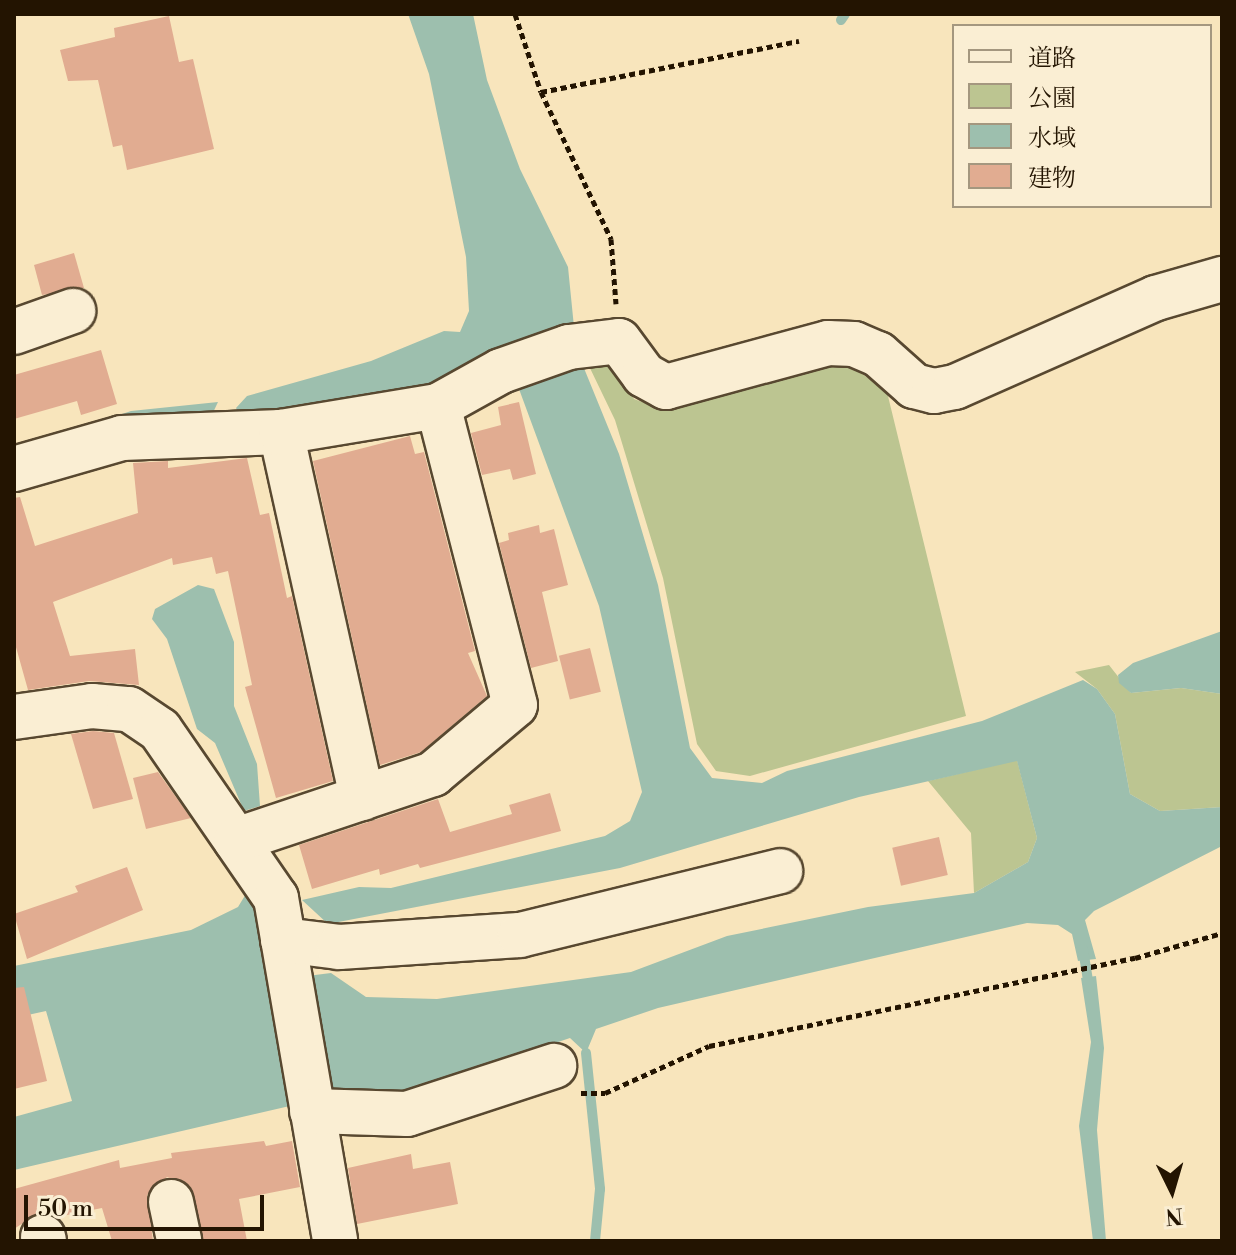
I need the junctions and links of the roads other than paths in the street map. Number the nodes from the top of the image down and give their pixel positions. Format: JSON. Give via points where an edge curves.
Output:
{"nodes":[{"id":1,"x":1222,"y":279,"type":"edge"},
{"id":2,"x":73,"y":311,"type":"dead end"},
{"id":3,"x":14,"y":332,"type":"edge"},
{"id":4,"x":438,"y":406,"type":"junction"},
{"id":5,"x":281,"y":432,"type":"junction"},
{"id":6,"x":14,"y":469,"type":"edge"},
{"id":7,"x":14,"y":717,"type":"edge"},
{"id":8,"x":362,"y":798,"type":"junction"},
{"id":9,"x":236,"y":840,"type":"junction"},
{"id":10,"x":780,"y":871,"type":"dead end"},
{"id":11,"x":286,"y":955,"type":"junction"},
{"id":12,"x":564,"y":1080,"type":"road end"},
{"id":13,"x":311,"y":1103,"type":"junction"},
{"id":14,"x":335,"y":1241,"type":"edge"}],
"edges":[{"from":1,"to":4,"type":"street","via":[[1156,298],[955,387],[934,391],[914,386],[878,354],[854,344],[828,343],[666,387],[644,375],[619,341],[569,347],[512,367]]},
{"from":2,"to":3,"type":"street"},
{"from":4,"to":5,"type":"street"},
{"from":4,"to":8,"type":"street","via":[[515,705],[433,774]]},
{"from":5,"to":6,"type":"street","via":[[122,438]]},
{"from":5,"to":8,"type":"street"},
{"from":7,"to":9,"type":"street","via":[[92,706],[129,709],[160,730]]},
{"from":8,"to":9,"type":"street"},
{"from":9,"to":11,"type":"street","via":[[276,898]]},
{"from":10,"to":11,"type":"street","via":[[520,935]]},
{"from":11,"to":13,"type":"street"},
{"from":12,"to":13,"type":"street","via":[[407,1114]]},
{"from":13,"to":14,"type":"street"}]}
